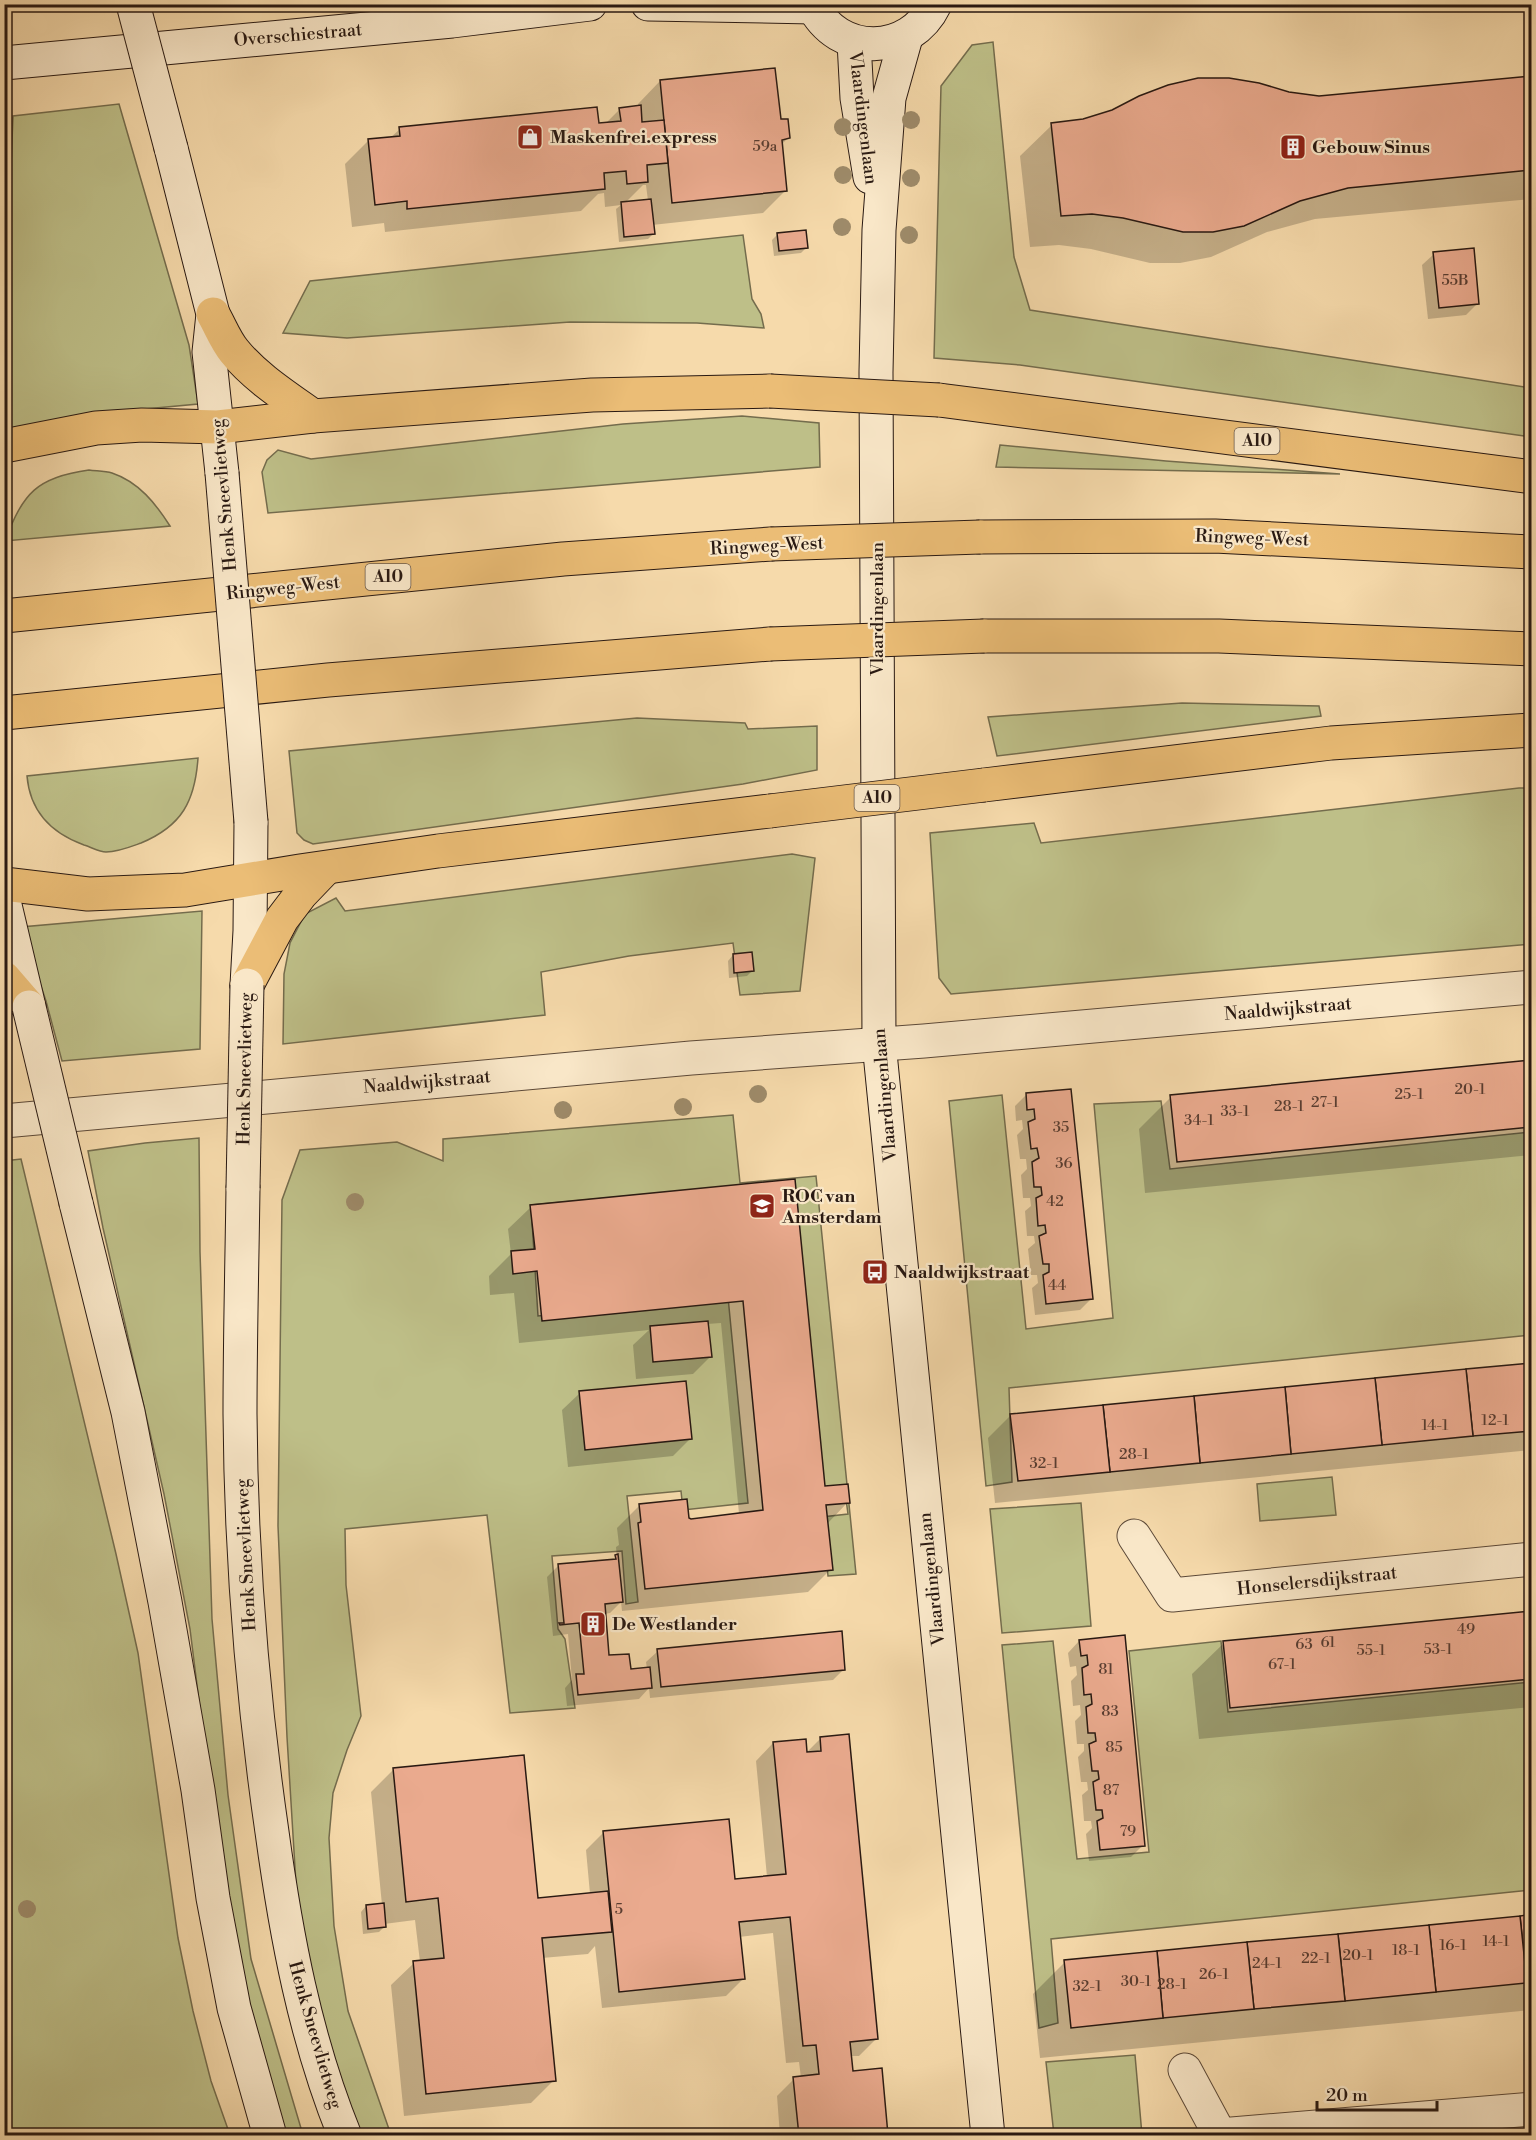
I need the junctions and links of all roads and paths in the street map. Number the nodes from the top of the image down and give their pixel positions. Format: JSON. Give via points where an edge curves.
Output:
{"nodes":[{"id":1,"x":133,"y":4,"type":"edge"},
{"id":2,"x":590,"y":4,"type":"edge"},
{"id":3,"x":648,"y":4,"type":"edge"},
{"id":4,"x":935,"y":4,"type":"edge"},
{"id":5,"x":813,"y":6,"type":"edge"},
{"id":6,"x":450,"y":13,"type":"edge"},
{"id":7,"x":415,"y":14,"type":"edge"},
{"id":8,"x":906,"y":38,"type":"junction"},
{"id":9,"x":854,"y":42,"type":"junction"},
{"id":10,"x":4,"y":63,"type":"edge"},
{"id":11,"x":879,"y":230,"type":"junction"},
{"id":12,"x":213,"y":314,"type":"junction"},
{"id":13,"x":313,"y":416,"type":"junction"},
{"id":14,"x":218,"y":427,"type":"junction"},
{"id":15,"x":4,"y":446,"type":"edge"},
{"id":16,"x":1532,"y":477,"type":"edge"},
{"id":17,"x":1532,"y":552,"type":"edge"},
{"id":18,"x":4,"y":616,"type":"edge"},
{"id":19,"x":1532,"y":649,"type":"edge"},
{"id":20,"x":4,"y":713,"type":"edge"},
{"id":21,"x":1532,"y":730,"type":"edge"},
{"id":22,"x":326,"y":869,"type":"junction"},
{"id":23,"x":251,"y":881,"type":"junction"},
{"id":24,"x":4,"y":884,"type":"edge"},
{"id":25,"x":4,"y":901,"type":"edge"},
{"id":26,"x":4,"y":978,"type":"edge"},
{"id":27,"x":247,"y":985,"type":"junction"},
{"id":28,"x":1532,"y":987,"type":"edge"},
{"id":29,"x":29,"y":1007,"type":"junction"},
{"id":30,"x":879,"y":1043,"type":"junction"},
{"id":31,"x":4,"y":1121,"type":"edge"},
{"id":32,"x":1134,"y":1536,"type":"dead end"},
{"id":33,"x":1532,"y":1560,"type":"edge"},
{"id":34,"x":1185,"y":2070,"type":"dead end"},
{"id":35,"x":1532,"y":2109,"type":"edge"},
{"id":36,"x":270,"y":2136,"type":"edge"},
{"id":37,"x":345,"y":2136,"type":"edge"},
{"id":38,"x":988,"y":2136,"type":"edge"}],
"edges":[{"from":1,"to":12,"type":"street","name":"Henk Sneevlietweg","bridge":true},
{"from":2,"to":6,"type":"street","name":"Overschiestraat"},
{"from":3,"to":5,"type":"street"},
{"from":4,"to":8,"type":"street","via":[[928,19]]},
{"from":5,"to":9,"type":"street","via":[[828,27]]},
{"from":6,"to":7,"type":"street","name":"Overschiestraat"},
{"from":7,"to":10,"type":"street","name":"Overschiestraat"},
{"from":8,"to":9,"type":"street","via":[[880,45]]},
{"from":8,"to":11,"type":"street","name":"Vlaardingenlaan","via":[[888,98]]},
{"from":9,"to":11,"type":"street","name":"Vlaardingenlaan","via":[[857,98]]},
{"from":11,"to":30,"type":"street","name":"Vlaardingenlaan"},
{"from":12,"to":13,"type":"highway","via":[[233,350],[252,370]]},
{"from":12,"to":14,"type":"street","name":"Henk Sneevlietweg","via":[[209,351]]},
{"from":13,"to":14,"type":"highway","number":"A10"},
{"from":13,"to":16,"type":"highway","number":"A10","bridge":true,"via":[[592,395],[770,391],[939,400]]},
{"from":14,"to":15,"type":"highway","number":"A10","via":[[96,428]]},
{"from":14,"to":23,"type":"street","name":"Henk Sneevlietweg","bridge":true,"via":[[250,822]]},
{"from":17,"to":18,"type":"highway","name":"Ringweg-West","number":"A10","bridge":true,"via":[[1215,536],[980,537],[771,544],[563,559]]},
{"from":19,"to":20,"type":"highway","bridge":true,"via":[[1219,636],[984,636],[770,644],[328,680]]},
{"from":21,"to":22,"type":"highway","number":"A10","bridge":true,"via":[[1331,743],[438,851]]},
{"from":22,"to":23,"type":"highway","number":"A10"},
{"from":22,"to":27,"type":"highway","via":[[282,919]]},
{"from":23,"to":24,"type":"highway","number":"A10","via":[[185,890],[88,894]]},
{"from":23,"to":27,"type":"street","name":"Henk Sneevlietweg"},
{"from":25,"to":29,"type":"street"},
{"from":26,"to":29,"type":"highway"},
{"from":27,"to":37,"type":"street","name":"Henk Sneevlietweg","bridge":true,"via":[[240,1416],[255,1692],[284,1916],[307,2023]]},
{"from":28,"to":30,"type":"street","name":"Naaldwijkstraat"},
{"from":29,"to":36,"type":"street","bridge":true,"via":[[128,1412],[165,1602],[234,2008]]},
{"from":30,"to":31,"type":"street","name":"Naaldwijkstraat"},
{"from":30,"to":38,"type":"street","name":"Vlaardingenlaan"},
{"from":32,"to":33,"type":"street","name":"Honselersdijkstraat","via":[[1172,1595]]},
{"from":34,"to":35,"type":"street","via":[[1221,2135]]}]}
